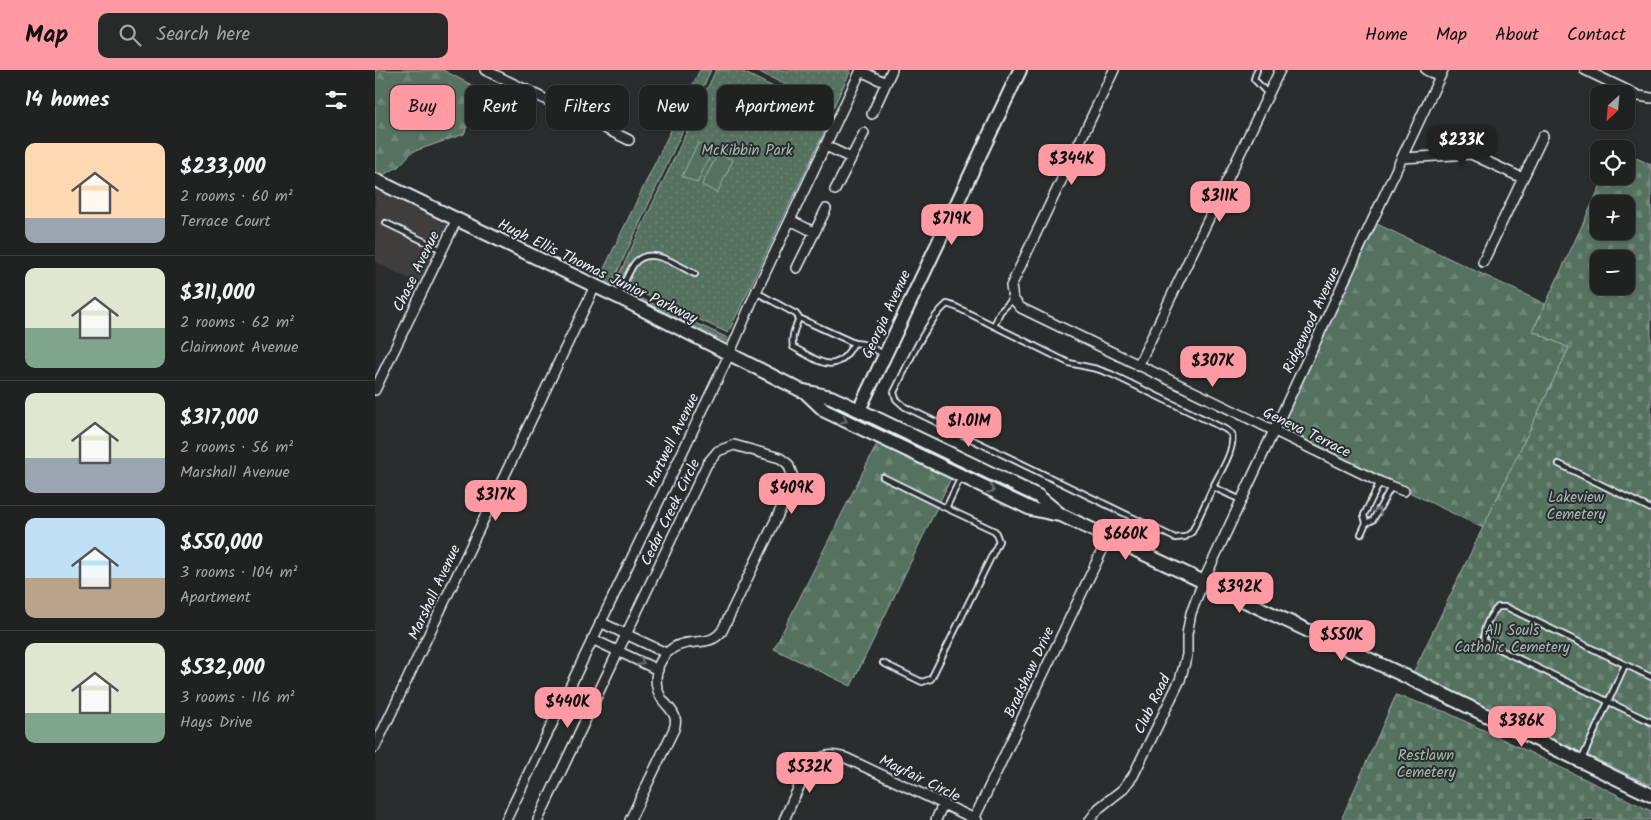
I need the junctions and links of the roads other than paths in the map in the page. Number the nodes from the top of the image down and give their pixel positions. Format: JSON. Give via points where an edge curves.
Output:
{"nodes":[{"id":1,"x":485,"y":70,"type":"edge"},
{"id":2,"x":893,"y":70,"type":"edge"},
{"id":3,"x":1020,"y":70,"type":"edge"},
{"id":4,"x":1114,"y":70,"type":"edge"},
{"id":5,"x":1257,"y":70,"type":"edge"},
{"id":6,"x":1280,"y":70,"type":"edge"},
{"id":7,"x":1426,"y":70,"type":"edge"},
{"id":8,"x":1585,"y":70,"type":"edge"},
{"id":9,"x":861,"y":71,"type":"edge"},
{"id":10,"x":1441,"y":73,"type":"edge"},
{"id":11,"x":886,"y":83,"type":"junction"},
{"id":12,"x":1268,"y":94,"type":"junction"},
{"id":13,"x":1651,"y":98,"type":"edge"},
{"id":14,"x":872,"y":114,"type":"dead end"},
{"id":15,"x":863,"y":133,"type":"dead end"},
{"id":16,"x":1543,"y":136,"type":"dead end"},
{"id":17,"x":629,"y":140,"type":"dead end"},
{"id":18,"x":826,"y":146,"type":"junction"},
{"id":19,"x":851,"y":158,"type":"junction"},
{"id":20,"x":1402,"y":158,"type":"junction"},
{"id":21,"x":1522,"y":178,"type":"junction"},
{"id":22,"x":375,"y":180,"type":"edge"},
{"id":23,"x":835,"y":190,"type":"dead end"},
{"id":24,"x":826,"y":209,"type":"dead end"},
{"id":25,"x":457,"y":219,"type":"junction"},
{"id":26,"x":790,"y":220,"type":"junction"},
{"id":27,"x":386,"y":223,"type":"dead end"},
{"id":28,"x":814,"y":232,"type":"junction"},
{"id":29,"x":442,"y":250,"type":"junction"},
{"id":30,"x":1483,"y":262,"type":"dead end"},
{"id":31,"x":797,"y":268,"type":"dead end"},
{"id":32,"x":695,"y":274,"type":"dead end"},
{"id":33,"x":595,"y":286,"type":"junction"},
{"id":34,"x":756,"y":292,"type":"junction"},
{"id":35,"x":618,"y":297,"type":"junction"},
{"id":36,"x":1013,"y":299,"type":"junction"},
{"id":37,"x":799,"y":318,"type":"junction"},
{"id":38,"x":994,"y":326,"type":"junction"},
{"id":39,"x":854,"y":343,"type":"junction"},
{"id":40,"x":885,"y":354,"type":"junction"},
{"id":41,"x":729,"y":355,"type":"junction"},
{"id":42,"x":1138,"y":366,"type":"junction"},
{"id":43,"x":375,"y":390,"type":"edge"},
{"id":44,"x":805,"y":392,"type":"junction"},
{"id":45,"x":859,"y":410,"type":"junction"},
{"id":46,"x":1274,"y":431,"type":"junction"},
{"id":47,"x":1559,"y":464,"type":"dead end"},
{"id":48,"x":961,"y":476,"type":"junction"},
{"id":49,"x":883,"y":477,"type":"dead end"},
{"id":50,"x":1380,"y":482,"type":"junction"},
{"id":51,"x":1213,"y":487,"type":"junction"},
{"id":52,"x":1391,"y":487,"type":"junction"},
{"id":53,"x":1404,"y":491,"type":"dead end"},
{"id":54,"x":1241,"y":500,"type":"junction"},
{"id":55,"x":946,"y":508,"type":"junction"},
{"id":56,"x":1651,"y":510,"type":"edge"},
{"id":57,"x":1061,"y":515,"type":"junction"},
{"id":58,"x":1366,"y":523,"type":"junction"},
{"id":59,"x":1361,"y":534,"type":"dead end"},
{"id":60,"x":1108,"y":538,"type":"junction"},
{"id":61,"x":1203,"y":582,"type":"junction"},
{"id":62,"x":600,"y":622,"type":"junction"},
{"id":63,"x":627,"y":634,"type":"junction"},
{"id":64,"x":592,"y":639,"type":"junction"},
{"id":65,"x":619,"y":651,"type":"junction"},
{"id":66,"x":666,"y":654,"type":"junction"},
{"id":67,"x":883,"y":664,"type":"dead end"},
{"id":68,"x":1625,"y":665,"type":"junction"},
{"id":69,"x":658,"y":670,"type":"junction"},
{"id":70,"x":1651,"y":677,"type":"edge"},
{"id":71,"x":1609,"y":701,"type":"junction"},
{"id":72,"x":1651,"y":722,"type":"edge"},
{"id":73,"x":375,"y":747,"type":"edge"},
{"id":74,"x":1581,"y":761,"type":"junction"},
{"id":75,"x":1651,"y":795,"type":"edge"},
{"id":76,"x":943,"y":804,"type":"junction"},
{"id":77,"x":976,"y":819,"type":"edge"},
{"id":78,"x":505,"y":820,"type":"edge"},
{"id":79,"x":538,"y":820,"type":"edge"},
{"id":80,"x":630,"y":820,"type":"edge"},
{"id":81,"x":784,"y":820,"type":"edge"},
{"id":82,"x":935,"y":820,"type":"edge"},
{"id":83,"x":1090,"y":820,"type":"edge"}],
"edges":[{"from":1,"to":17,"type":"street"},
{"from":2,"to":11,"type":"street"},
{"from":3,"to":40,"type":"main road","name":"Georgia Avenue"},
{"from":4,"to":36,"type":"street","via":[[1011,286]]},
{"from":5,"to":12,"type":"lane","via":[[1254,79]]},
{"from":6,"to":12,"type":"street"},
{"from":7,"to":10,"type":"street"},
{"from":8,"to":13,"type":"street","via":[[1639,96]]},
{"from":9,"to":11,"type":"street"},
{"from":9,"to":18,"type":"street","name":"Hartwell Avenue"},
{"from":10,"to":20,"type":"street","name":"Ridgewood Avenue"},
{"from":11,"to":14,"type":"street"},
{"from":12,"to":42,"type":"street"},
{"from":15,"to":19,"type":"street"},
{"from":16,"to":21,"type":"street"},
{"from":18,"to":19,"type":"street"},
{"from":18,"to":26,"type":"street","name":"Hartwell Avenue"},
{"from":19,"to":23,"type":"street"},
{"from":20,"to":21,"type":"street","via":[[1471,154]]},
{"from":20,"to":46,"type":"street","name":"Ridgewood Avenue"},
{"from":21,"to":30,"type":"street"},
{"from":22,"to":25,"type":"main road","name":"Hugh Ellis Thomas Junior Parkway"},
{"from":24,"to":28,"type":"street"},
{"from":25,"to":29,"type":"street","name":"Chase Avenue"},
{"from":25,"to":33,"type":"main road","name":"Hugh Ellis Thomas Junior Parkway"},
{"from":26,"to":28,"type":"street"},
{"from":26,"to":34,"type":"street","name":"Hartwell Avenue"},
{"from":27,"to":29,"type":"lane"},
{"from":28,"to":31,"type":"street"},
{"from":29,"to":43,"type":"street","name":"Chase Avenue"},
{"from":32,"to":35,"type":"lane","via":[[656,255],[647,255],[635,263]]},
{"from":33,"to":35,"type":"main road","name":"Hugh Ellis Thomas Junior Parkway"},
{"from":33,"to":73,"type":"street","name":"Marshall Avenue"},
{"from":34,"to":37,"type":"lane"},
{"from":34,"to":41,"type":"street","name":"Hartwell Avenue"},
{"from":35,"to":41,"type":"main road","name":"Hugh Ellis Thomas Junior Parkway"},
{"from":36,"to":38,"type":"lane","via":[[1000,312]]},
{"from":36,"to":42,"type":"street","name":"Geneva Terrace","via":[[1021,308]]},
{"from":37,"to":39,"type":"lane"},
{"from":37,"to":39,"type":"lane","via":[[791,340],[793,347],[821,362],[828,364],[843,360]]},
{"from":38,"to":51,"type":"lane","via":[[1069,363],[1111,374],[1232,434],[1230,450]]},
{"from":38,"to":51,"type":"lane","via":[[947,304],[937,313],[915,350],[894,392],[896,399],[905,407],[1175,538],[1192,532]]},
{"from":39,"to":40,"type":"lane"},
{"from":40,"to":45,"type":"main road","name":"Georgia Avenue"},
{"from":41,"to":44,"type":"main road","name":"Hugh Ellis Thomas Junior Parkway"},
{"from":41,"to":62,"type":"street","name":"Hartwell Avenue"},
{"from":42,"to":46,"type":"street","name":"Geneva Terrace"},
{"from":44,"to":45,"type":"main road","name":"Hugh Ellis Thomas Junior Parkway","via":[[831,397]]},
{"from":44,"to":48,"type":"main road","name":"Hugh Ellis Thomas Junior Parkway","one_way":true,"via":[[825,411]]},
{"from":45,"to":57,"type":"main road","name":"Hugh Ellis Thomas Junior Parkway","via":[[1038,496]]},
{"from":46,"to":50,"type":"street","name":"Geneva Terrace"},
{"from":46,"to":54,"type":"street","name":"Ridgewood Avenue"},
{"from":47,"to":56,"type":"lane"},
{"from":48,"to":55,"type":"lane"},
{"from":48,"to":57,"type":"main road","name":"Hugh Ellis Thomas Junior Parkway","one_way":true,"via":[[1031,509]]},
{"from":49,"to":55,"type":"lane"},
{"from":50,"to":52,"type":"street","name":"Geneva Terrace"},
{"from":50,"to":58,"type":"lane","via":[[1364,516]]},
{"from":51,"to":54,"type":"lane"},
{"from":52,"to":53,"type":"street","name":"Geneva Terrace"},
{"from":58,"to":52,"type":"lane","one_way":true,"via":[[1373,520]]},
{"from":54,"to":61,"type":"street","name":"Ridgewood Avenue"},
{"from":55,"to":67,"type":"lane","via":[[995,531],[999,541],[931,679],[922,682]]},
{"from":57,"to":60,"type":"main road","name":"Hugh Ellis Thomas Junior Parkway"},
{"from":58,"to":59,"type":"lane"},
{"from":60,"to":61,"type":"main road","name":"Hugh Ellis Thomas Junior Parkway"},
{"from":60,"to":77,"type":"street","name":"Bradshaw Drive"},
{"from":61,"to":74,"type":"main road","name":"Hugh Ellis Thomas Junior Parkway"},
{"from":61,"to":83,"type":"street","name":"Club Road","via":[[1191,613],[1187,655],[1180,680],[1133,776]]},
{"from":62,"to":63,"type":"street"},
{"from":62,"to":64,"type":"street","name":"Hartwell Avenue"},
{"from":63,"to":65,"type":"street","name":"Cedar Creek Circle"},
{"from":63,"to":66,"type":"street"},
{"from":63,"to":66,"type":"street","name":"Cedar Creek Circle","via":[[707,464],[718,451],[735,446],[780,458],[788,464],[793,477],[791,488],[722,631],[711,641],[686,642]]},
{"from":64,"to":65,"type":"street"},
{"from":64,"to":78,"type":"street","name":"Hartwell Avenue"},
{"from":65,"to":69,"type":"street","one_way":true},
{"from":65,"to":79,"type":"street","name":"Cedar Creek Circle"},
{"from":66,"to":69,"type":"street"},
{"from":68,"to":70,"type":"lane"},
{"from":68,"to":71,"type":"lane"},
{"from":68,"to":71,"type":"lane","via":[[1506,607],[1493,611],[1486,626],[1483,633],[1488,644]]},
{"from":69,"to":80,"type":"street","via":[[656,689],[675,717],[674,729]]},
{"from":71,"to":72,"type":"lane"},
{"from":71,"to":74,"type":"lane"},
{"from":74,"to":75,"type":"main road","name":"Hugh Ellis Thomas Junior Parkway"},
{"from":76,"to":77,"type":"street","name":"Mayfair Circle"},
{"from":76,"to":81,"type":"street","name":"Mayfair Circle","via":[[846,758],[823,756],[808,771]]},
{"from":76,"to":82,"type":"street"}]}
